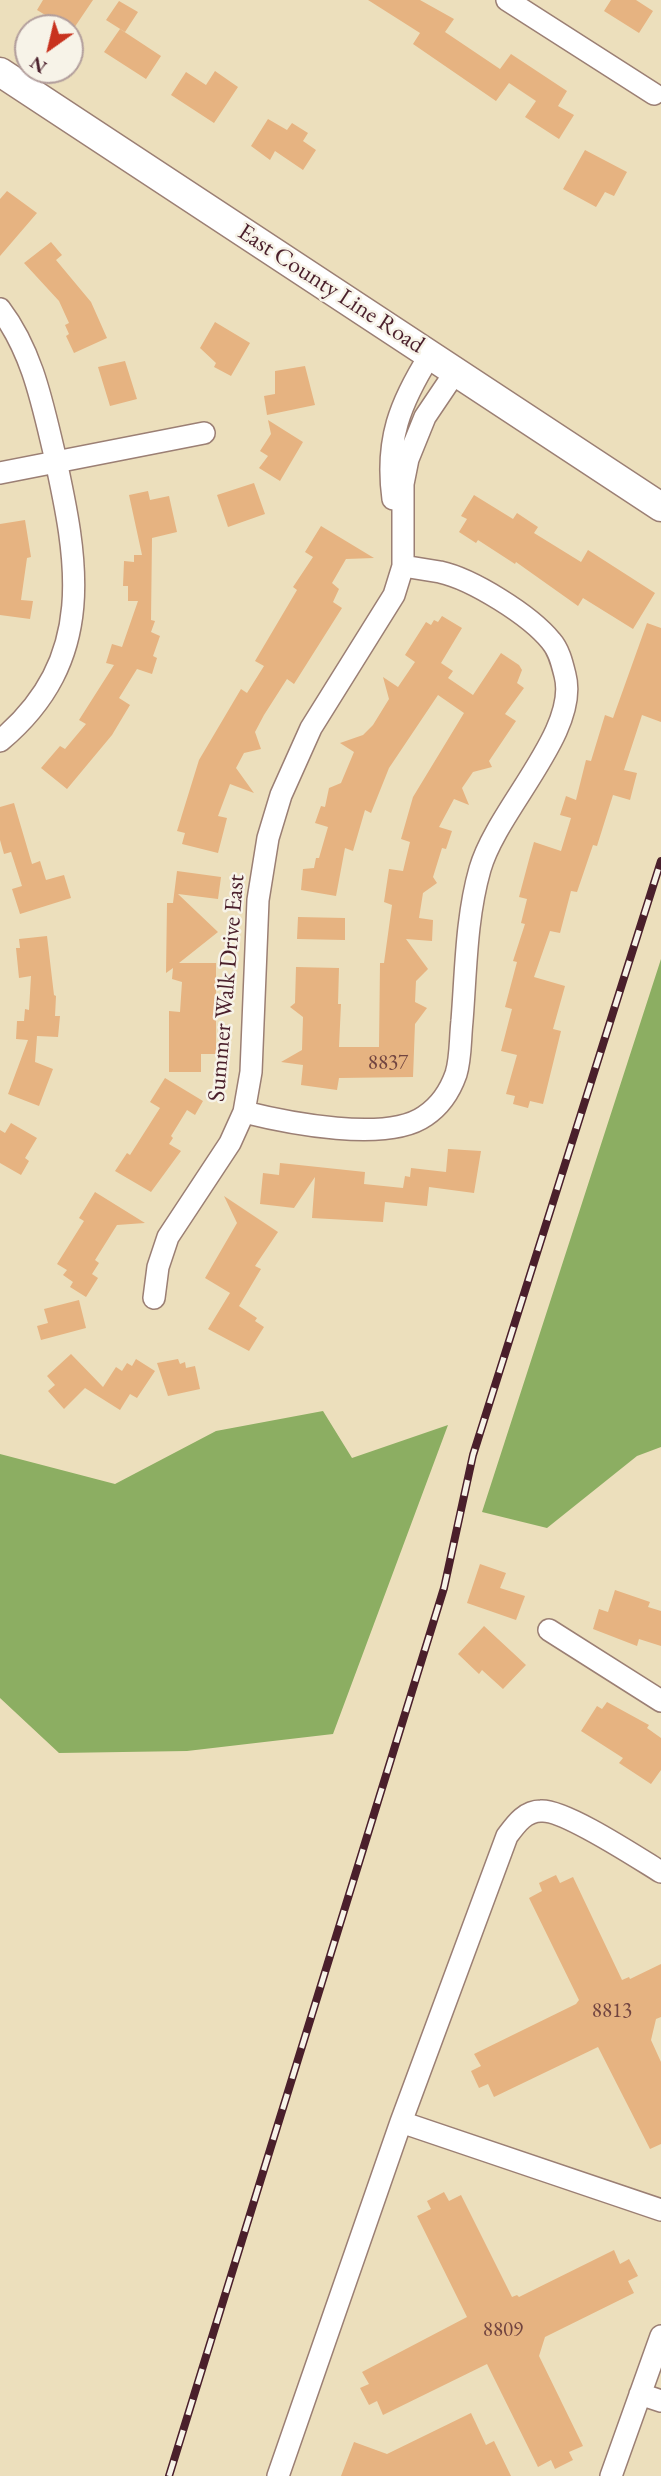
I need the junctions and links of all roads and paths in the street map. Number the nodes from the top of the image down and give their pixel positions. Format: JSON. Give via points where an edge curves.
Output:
{"nodes":[{"id":1,"x":507,"y":0,"type":"edge"},
{"id":2,"x":0,"y":72,"type":"edge"},
{"id":3,"x":654,"y":94,"type":"dead end"},
{"id":4,"x":0,"y":309,"type":"edge"},
{"id":5,"x":430,"y":355,"type":"junction"},
{"id":6,"x":456,"y":372,"type":"junction"},
{"id":7,"x":204,"y":433,"type":"dead end"},
{"id":8,"x":56,"y":463,"type":"junction"},
{"id":9,"x":0,"y":473,"type":"edge"},
{"id":10,"x":661,"y":508,"type":"edge"},
{"id":11,"x":403,"y":566,"type":"junction"},
{"id":12,"x":0,"y":741,"type":"edge"},
{"id":13,"x":244,"y":1112,"type":"junction"},
{"id":14,"x":154,"y":1298,"type":"dead end"},
{"id":15,"x":549,"y":1630,"type":"dead end"},
{"id":16,"x":661,"y":1701,"type":"edge"},
{"id":17,"x":661,"y":1872,"type":"edge"},
{"id":18,"x":401,"y":2122,"type":"junction"},
{"id":19,"x":661,"y":2210,"type":"edge"},
{"id":20,"x":661,"y":2336,"type":"edge"},
{"id":21,"x":640,"y":2394,"type":"junction"},
{"id":22,"x":661,"y":2401,"type":"edge"},
{"id":23,"x":278,"y":2476,"type":"edge"},
{"id":24,"x":611,"y":2476,"type":"edge"}],
"edges":[{"from":1,"to":3,"type":"street"},
{"from":2,"to":5,"type":"main road","name":"East County Line Road"},
{"from":4,"to":8,"type":"street","via":[[34,373]]},
{"from":5,"to":6,"type":"main road","name":"East County Line Road"},
{"from":5,"to":11,"type":"street","name":"Summer Walk Drive East","via":[[406,394],[393,438],[392,488]]},
{"from":6,"to":10,"type":"main road","name":"East County Line Road"},
{"from":6,"to":11,"type":"street","name":"Summer Walk Drive East","via":[[425,417],[408,459]]},
{"from":7,"to":8,"type":"street"},
{"from":8,"to":9,"type":"street"},
{"from":8,"to":12,"type":"street","via":[[74,554],[73,608],[56,667],[28,714]]},
{"from":11,"to":13,"type":"street","name":"Summer Walk Drive East","via":[[390,604],[303,745],[276,812],[258,900],[251,1072]]},
{"from":11,"to":13,"type":"street","via":[[439,572],[473,585],[537,626],[562,662],[567,686],[562,721],[499,822],[477,880],[458,1066],[443,1098],[417,1122],[375,1131]]},
{"from":13,"to":14,"type":"street","name":"Summer Walk Drive East","via":[[230,1143],[168,1237]]},
{"from":15,"to":16,"type":"street"},
{"from":17,"to":18,"type":"street","via":[[569,1819],[541,1810],[521,1817],[507,1836]]},
{"from":18,"to":19,"type":"street"},
{"from":18,"to":23,"type":"street"},
{"from":20,"to":21,"type":"street"},
{"from":21,"to":22,"type":"street"},
{"from":21,"to":24,"type":"street"}]}
